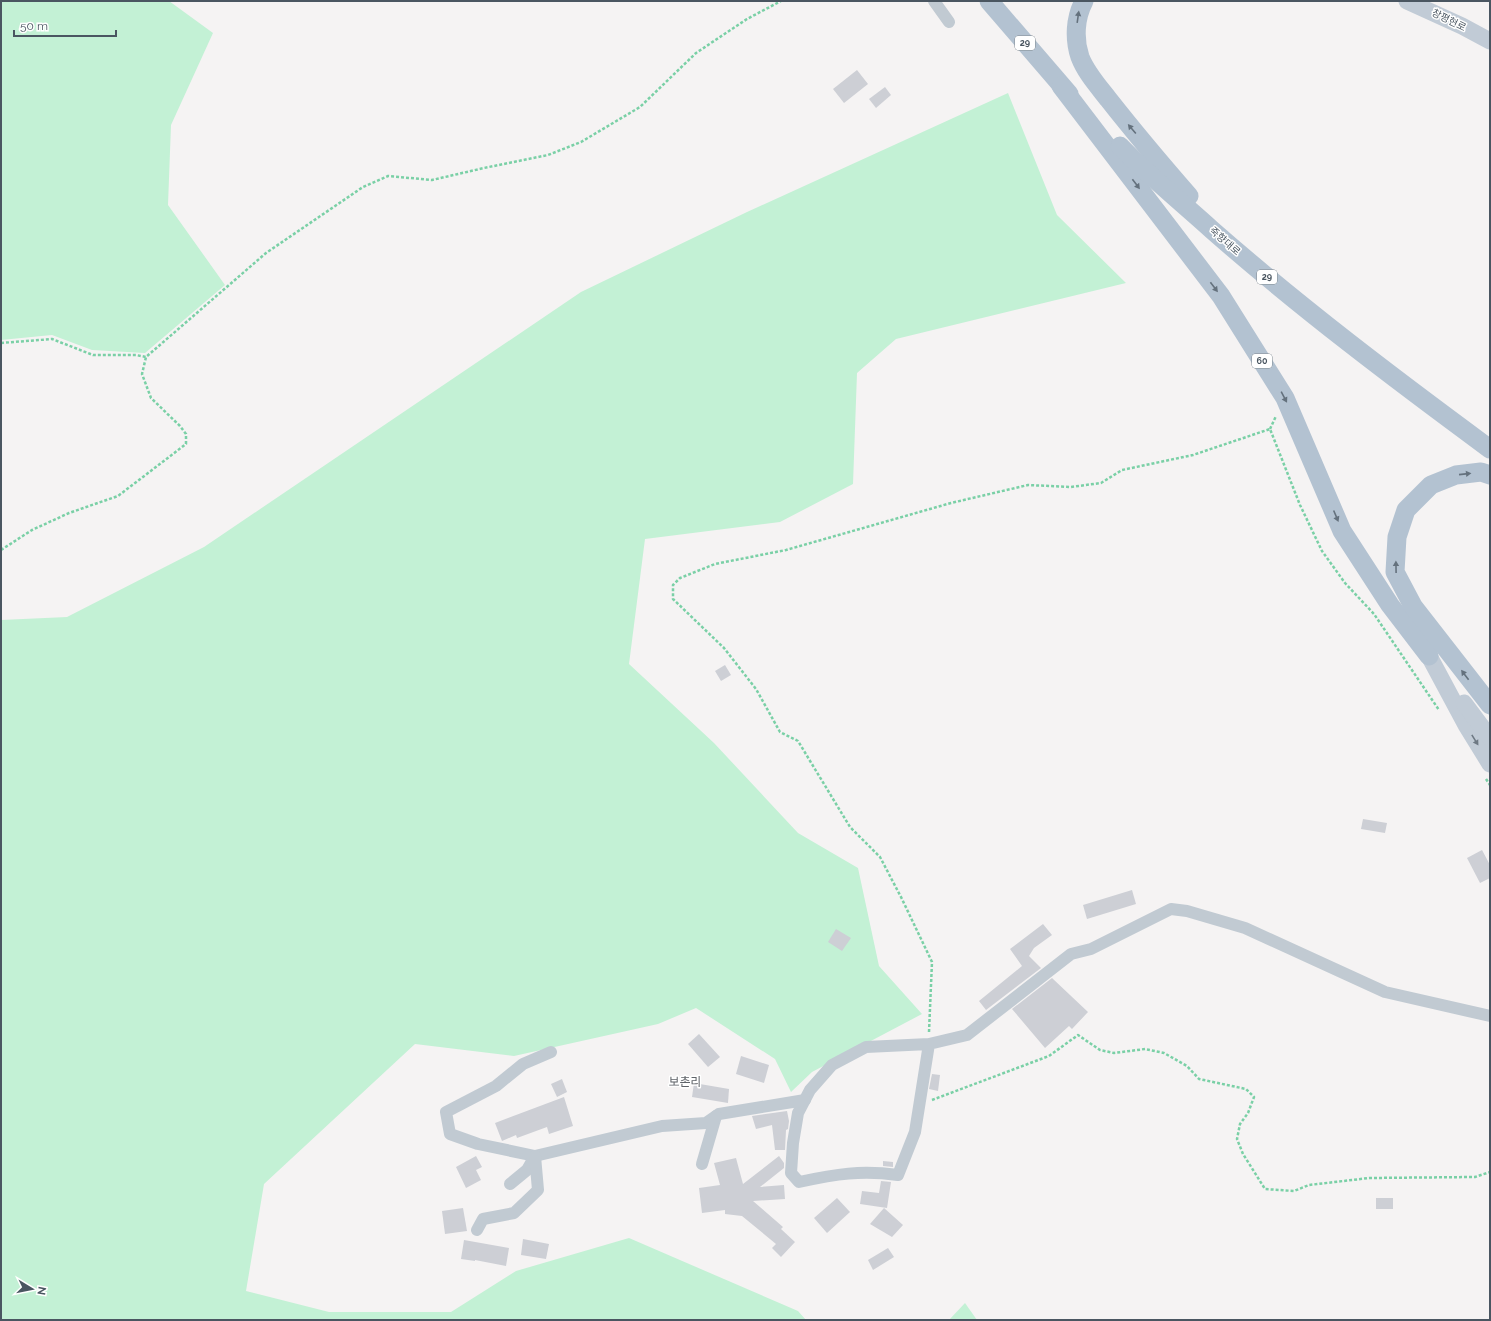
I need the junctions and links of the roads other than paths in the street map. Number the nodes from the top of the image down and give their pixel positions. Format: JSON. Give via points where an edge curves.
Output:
{"nodes":[{"id":1,"x":934,"y":1,"type":"edge"},
{"id":2,"x":989,"y":1,"type":"edge"},
{"id":3,"x":1084,"y":1,"type":"edge"},
{"id":4,"x":1407,"y":1,"type":"edge"},
{"id":5,"x":950,"y":22,"type":"dead end"},
{"id":6,"x":1490,"y":41,"type":"edge"},
{"id":7,"x":1061,"y":86,"type":"junction"},
{"id":8,"x":1229,"y":245,"type":"junction"},
{"id":9,"x":1490,"y":450,"type":"edge"},
{"id":10,"x":1490,"y":475,"type":"edge"},
{"id":11,"x":1429,"y":656,"type":"junction"},
{"id":12,"x":1490,"y":705,"type":"edge"},
{"id":13,"x":1490,"y":738,"type":"edge"},
{"id":14,"x":1488,"y":771,"type":"edge"},
{"id":15,"x":1490,"y":1016,"type":"edge"},
{"id":16,"x":929,"y":1044,"type":"junction"},
{"id":17,"x":551,"y":1052,"type":"dead end"},
{"id":18,"x":805,"y":1100,"type":"junction"},
{"id":19,"x":716,"y":1116,"type":"junction"},
{"id":20,"x":535,"y":1156,"type":"junction"},
{"id":21,"x":702,"y":1164,"type":"dead end"},
{"id":22,"x":510,"y":1184,"type":"dead end"},
{"id":23,"x":477,"y":1230,"type":"dead end"}],
"edges":[{"from":1,"to":5,"type":"street"},
{"from":2,"to":7,"type":"main road","name":"죽향대로","number":"29"},
{"from":8,"to":3,"type":"main road","one_way":true,"via":[[1093,79],[1081,58],[1076,34],[1079,10]]},
{"from":4,"to":6,"type":"main road","name":"창평현로"},
{"from":7,"to":8,"type":"main road","name":"죽향대로","number":"29","via":[[1140,166]]},
{"from":7,"to":11,"type":"main road","number":"60","one_way":true,"via":[[1221,296],[1285,398],[1342,530],[1390,605]]},
{"from":8,"to":9,"type":"main road","name":"죽향대로","number":"29","via":[[1318,320]]},
{"from":12,"to":10,"type":"main road","one_way":true,"via":[[1413,606],[1395,572],[1397,537],[1406,510],[1431,485],[1456,475],[1481,472]]},
{"from":11,"to":13,"type":"main road","number":"60"},
{"from":11,"to":14,"type":"main road","one_way":true},
{"from":15,"to":16,"type":"street","via":[[1385,992],[1246,928],[1187,911],[1170,909],[1091,949],[1071,954],[967,1035]]},
{"from":16,"to":18,"type":"street","via":[[866,1047],[832,1065],[810,1090]]},
{"from":16,"to":18,"type":"street","via":[[915,1132],[898,1175],[872,1172],[839,1174],[799,1182],[791,1173],[793,1143],[798,1113]]},
{"from":17,"to":20,"type":"street","via":[[523,1064],[496,1086],[446,1112],[450,1134],[478,1144]]},
{"from":18,"to":19,"type":"street"},
{"from":19,"to":20,"type":"street","via":[[706,1123],[662,1126]]},
{"from":19,"to":21,"type":"street"},
{"from":20,"to":22,"type":"street","via":[[527,1170]]},
{"from":20,"to":23,"type":"street","via":[[538,1190],[514,1213],[483,1219]]}]}
